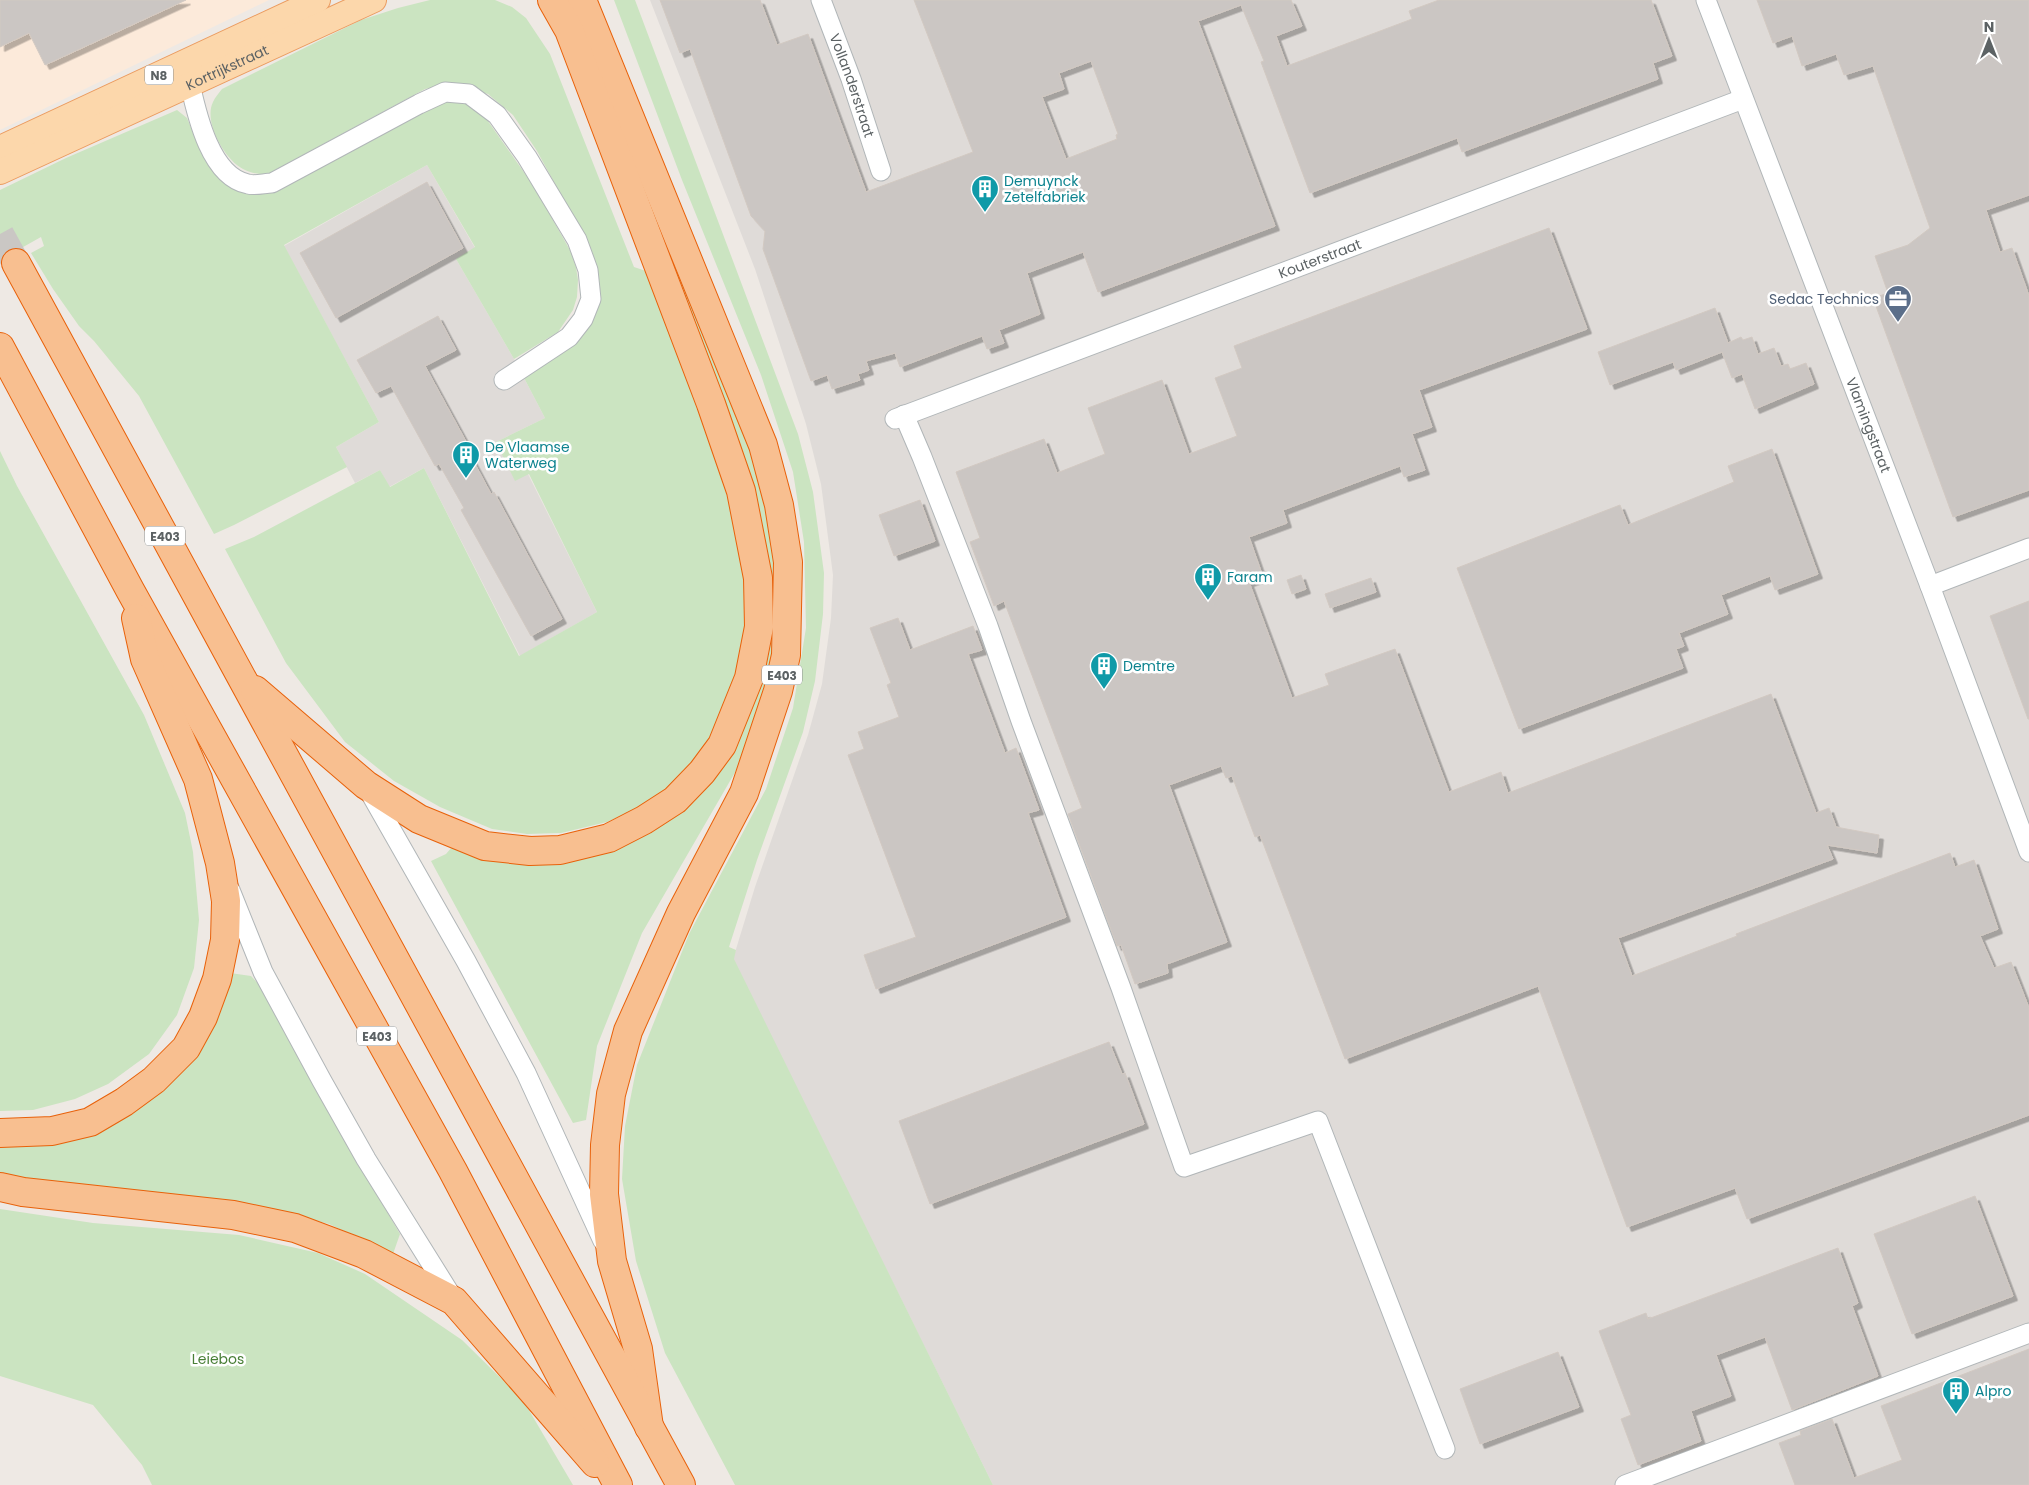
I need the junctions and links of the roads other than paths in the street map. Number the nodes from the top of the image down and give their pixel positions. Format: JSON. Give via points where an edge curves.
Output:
{"nodes":[{"id":1,"x":318,"y":0,"type":"edge"},
{"id":2,"x":374,"y":0,"type":"edge"},
{"id":3,"x":552,"y":0,"type":"edge"},
{"id":4,"x":582,"y":0,"type":"edge"},
{"id":5,"x":821,"y":0,"type":"edge"},
{"id":6,"x":1706,"y":0,"type":"edge"},
{"id":7,"x":190,"y":84,"type":"junction"},
{"id":8,"x":1743,"y":99,"type":"junction"},
{"id":9,"x":0,"y":148,"type":"edge"},
{"id":10,"x":881,"y":171,"type":"dead end"},
{"id":11,"x":0,"y":172,"type":"edge"},
{"id":12,"x":16,"y":263,"type":"tunnel mouth"},
{"id":13,"x":0,"y":347,"type":"edge"},
{"id":14,"x":504,"y":380,"type":"dead end"},
{"id":15,"x":2029,"y":548,"type":"edge"},
{"id":16,"x":1930,"y":586,"type":"junction"},
{"id":17,"x":130,"y":590,"type":"junction"},
{"id":18,"x":243,"y":679,"type":"junction"},
{"id":19,"x":366,"y":785,"type":"junction"},
{"id":20,"x":2029,"y":852,"type":"edge"},
{"id":21,"x":220,"y":864,"type":"junction"},
{"id":22,"x":0,"y":1133,"type":"edge"},
{"id":23,"x":0,"y":1187,"type":"edge"},
{"id":24,"x":612,"y":1261,"type":"junction"},
{"id":25,"x":454,"y":1301,"type":"junction"},
{"id":26,"x":2029,"y":1333,"type":"edge"},
{"id":27,"x":649,"y":1427,"type":"junction"},
{"id":28,"x":1444,"y":1450,"type":"dead end"},
{"id":29,"x":614,"y":1485,"type":"edge"},
{"id":30,"x":618,"y":1485,"type":"edge"},
{"id":31,"x":680,"y":1485,"type":"edge"},
{"id":32,"x":1625,"y":1485,"type":"edge"}],
"edges":[{"from":1,"to":9,"type":"main road","name":"Kortrijkstraat","number":"N8"},
{"from":2,"to":7,"type":"main road","name":"Kortrijkstraat","number":"N8"},
{"from":3,"to":19,"type":"highway","number":"E403","via":[[572,39],[708,395],[741,491],[758,578],[759,628],[749,678],[722,745],[702,772],[675,800],[609,838],[560,850],[530,851],[485,846],[419,819]]},
{"from":4,"to":24,"type":"highway","number":"E403","via":[[763,445],[779,505],[788,562],[786,656],[744,793],[681,913],[628,1031],[610,1094],[604,1194]]},
{"from":5,"to":10,"type":"street","name":"Vollanderstraat"},
{"from":6,"to":8,"type":"street","name":"Vlamingstraat"},
{"from":7,"to":11,"type":"main road","name":"Kortrijkstraat","number":"N8"},
{"from":7,"to":14,"type":"street","via":[[197,118],[212,151],[227,174],[249,184],[272,182],[445,92],[469,94],[498,115],[577,240],[588,270],[590,299],[583,319],[568,337]]},
{"from":8,"to":16,"type":"street","name":"Vlamingstraat"},
{"from":8,"to":28,"type":"street","name":"Kouterstraat","via":[[899,417],[922,456],[988,626],[1184,1167],[1318,1120]]},
{"from":12,"to":18,"type":"highway","number":"E403"},
{"from":13,"to":17,"type":"highway","number":"E403"},
{"from":15,"to":16,"type":"street"},
{"from":16,"to":20,"type":"street","name":"Vlamingstraat"},
{"from":17,"to":21,"type":"highway","number":"E403","via":[[145,659],[198,779]]},
{"from":17,"to":30,"type":"highway","number":"E403","via":[[453,1171]]},
{"from":18,"to":19,"type":"highway","number":"E403"},
{"from":18,"to":27,"type":"highway","number":"E403"},
{"from":19,"to":24,"type":"street","via":[[526,1073]]},
{"from":21,"to":22,"type":"highway","number":"E403","via":[[226,901],[226,940],[203,1016],[186,1048],[154,1080],[90,1122],[52,1131]]},
{"from":21,"to":25,"type":"street","via":[[263,972],[366,1159]]},
{"from":23,"to":25,"type":"highway","via":[[233,1215],[295,1228],[364,1254]]},
{"from":24,"to":27,"type":"highway","number":"E403","via":[[638,1349]]},
{"from":25,"to":29,"type":"highway"},
{"from":26,"to":32,"type":"street"},
{"from":27,"to":31,"type":"highway","number":"E403"}]}
